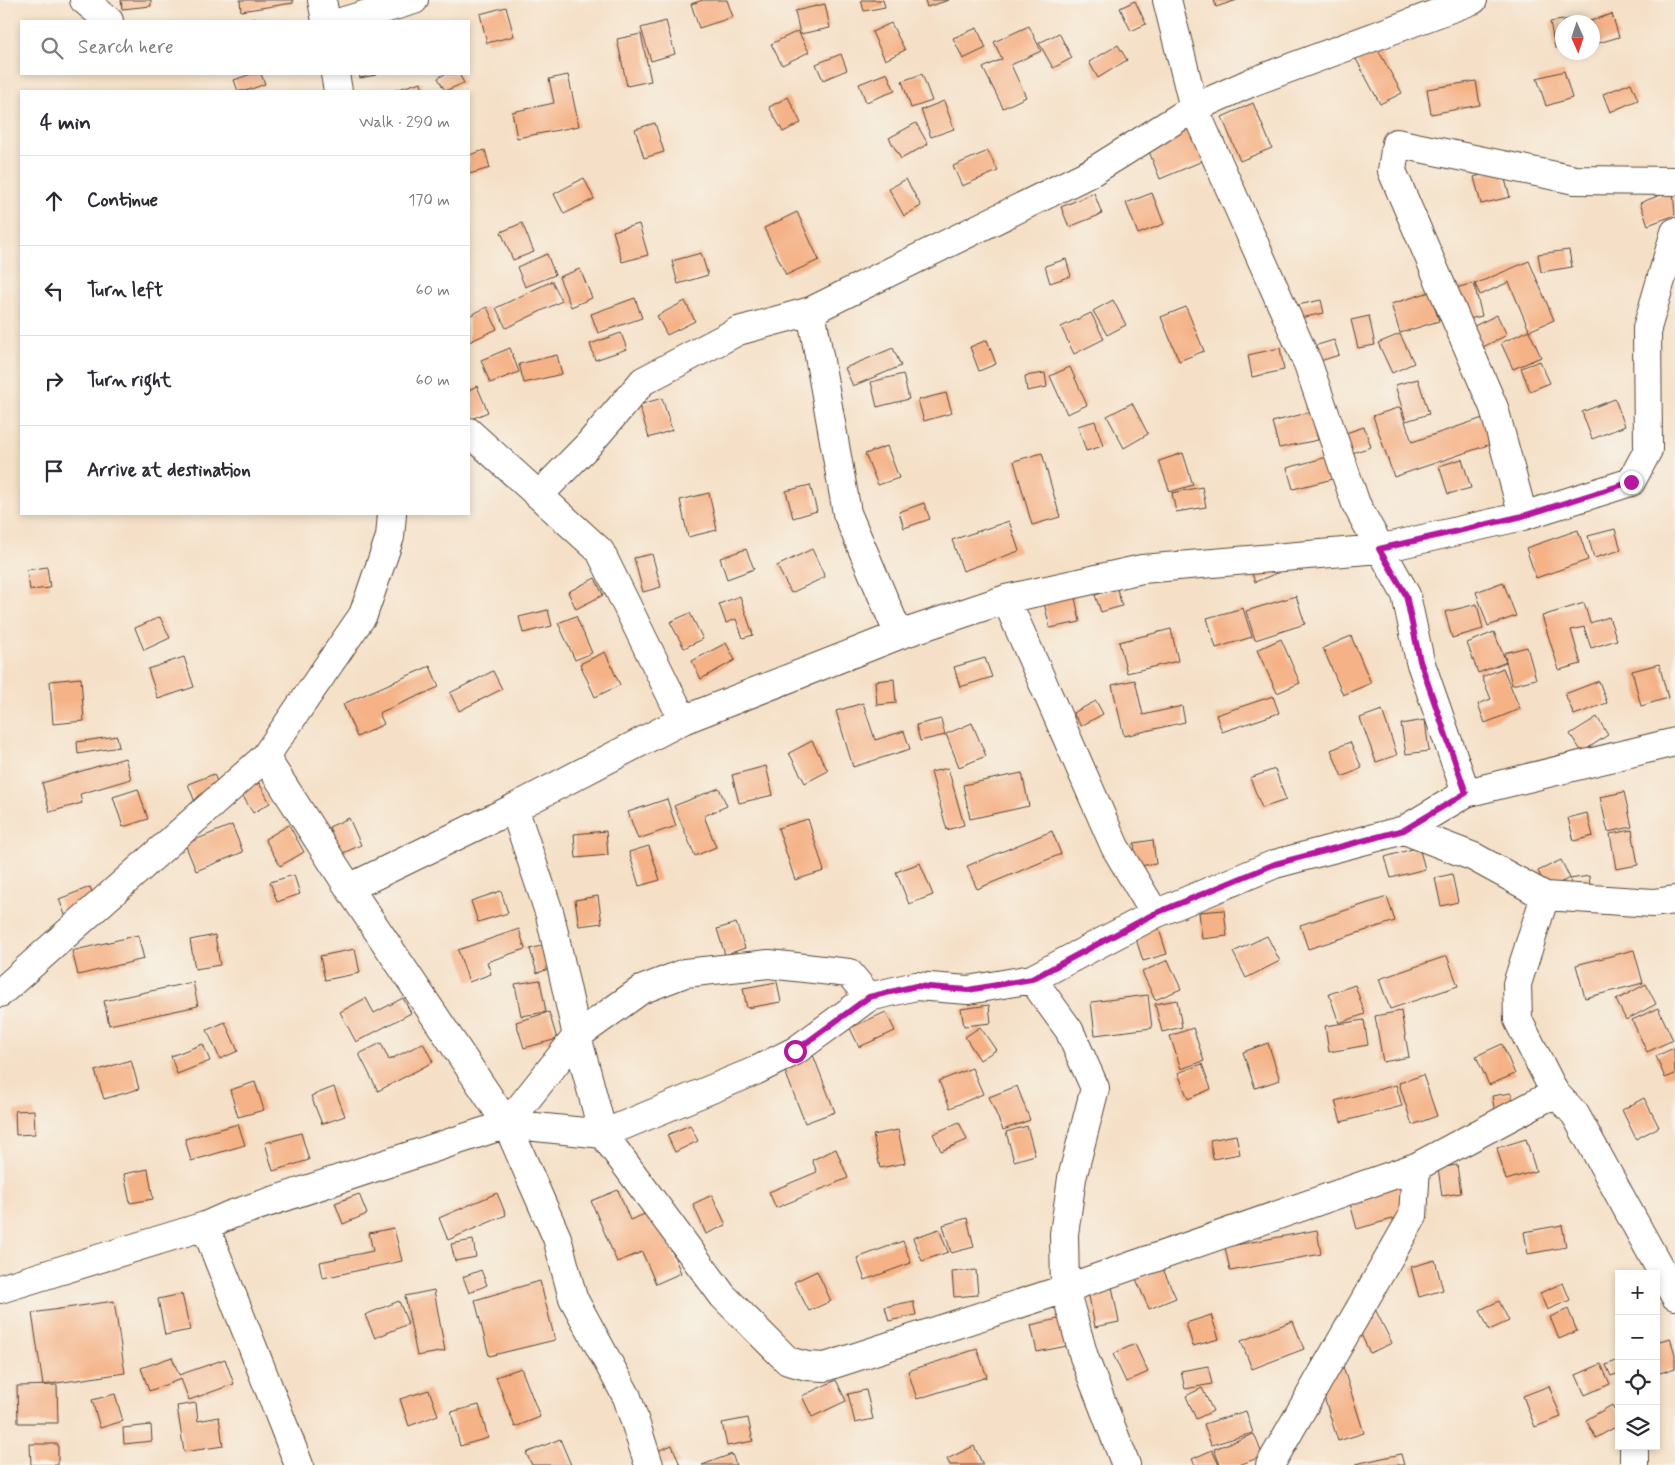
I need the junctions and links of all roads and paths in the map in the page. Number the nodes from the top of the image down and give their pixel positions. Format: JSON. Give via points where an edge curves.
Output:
{"nodes":[{"id":1,"x":84,"y":0,"type":"edge"},
{"id":2,"x":322,"y":0,"type":"edge"},
{"id":3,"x":414,"y":0,"type":"edge"},
{"id":4,"x":1168,"y":0,"type":"edge"},
{"id":5,"x":1473,"y":0,"type":"edge"},
{"id":6,"x":108,"y":20,"type":"edge"},
{"id":7,"x":326,"y":20,"type":"edge"},
{"id":8,"x":347,"y":20,"type":"edge"},
{"id":9,"x":335,"y":75,"type":"edge"},
{"id":10,"x":338,"y":90,"type":"edge"},
{"id":11,"x":1194,"y":108,"type":"junction"},
{"id":12,"x":1675,"y":181,"type":"edge"},
{"id":13,"x":1675,"y":232,"type":"edge"},
{"id":14,"x":811,"y":311,"type":"junction"},
{"id":15,"x":470,"y":433,"type":"edge"},
{"id":16,"x":539,"y":495,"type":"junction"},
{"id":17,"x":392,"y":515,"type":"edge"},
{"id":18,"x":1523,"y":516,"type":"junction"},
{"id":19,"x":1379,"y":549,"type":"junction"},
{"id":20,"x":1006,"y":599,"type":"junction"},
{"id":21,"x":899,"y":635,"type":"junction"},
{"id":22,"x":683,"y":720,"type":"junction"},
{"id":23,"x":1675,"y":742,"type":"edge"},
{"id":24,"x":265,"y":757,"type":"junction"},
{"id":25,"x":1466,"y":793,"type":"junction"},
{"id":26,"x":514,"y":808,"type":"junction"},
{"id":27,"x":1404,"y":830,"type":"junction"},
{"id":28,"x":349,"y":888,"type":"junction"},
{"id":29,"x":1546,"y":896,"type":"junction"},
{"id":30,"x":1675,"y":900,"type":"edge"},
{"id":31,"x":1154,"y":914,"type":"junction"},
{"id":32,"x":1032,"y":979,"type":"junction"},
{"id":33,"x":0,"y":993,"type":"edge"},
{"id":34,"x":869,"y":997,"type":"junction"},
{"id":35,"x":577,"y":1036,"type":"junction"},
{"id":36,"x":1555,"y":1093,"type":"junction"},
{"id":37,"x":507,"y":1124,"type":"junction"},
{"id":38,"x":603,"y":1134,"type":"junction"},
{"id":39,"x":1416,"y":1167,"type":"junction"},
{"id":40,"x":205,"y":1226,"type":"junction"},
{"id":41,"x":0,"y":1289,"type":"edge"},
{"id":42,"x":1065,"y":1289,"type":"junction"},
{"id":43,"x":1669,"y":1290,"type":"edge"},
{"id":44,"x":1634,"y":1450,"type":"edge"},
{"id":45,"x":299,"y":1465,"type":"edge"},
{"id":46,"x":649,"y":1465,"type":"edge"},
{"id":47,"x":1126,"y":1465,"type":"edge"},
{"id":48,"x":1270,"y":1465,"type":"edge"},
{"id":49,"x":1634,"y":1465,"type":"edge"}],
"edges":[{"from":1,"to":6,"type":"street"},
{"from":2,"to":7,"type":"street"},
{"from":3,"to":8,"type":"street"},
{"from":4,"to":11,"type":"street"},
{"from":5,"to":11,"type":"street","via":[[1252,82]]},
{"from":9,"to":10,"type":"street"},
{"from":11,"to":14,"type":"street","via":[[1090,174]]},
{"from":11,"to":19,"type":"street","via":[[1308,364],[1356,504]]},
{"from":12,"to":18,"type":"street","via":[[1575,180],[1396,144],[1392,171],[1494,408]]},
{"from":13,"to":18,"type":"street","via":[[1646,328],[1648,450],[1631,482]]},
{"from":14,"to":16,"type":"street","via":[[738,332],[642,381]]},
{"from":14,"to":21,"type":"street","via":[[847,513]]},
{"from":15,"to":16,"type":"street"},
{"from":16,"to":22,"type":"street","via":[[600,551]]},
{"from":17,"to":24,"type":"street","via":[[390,537],[363,615]]},
{"from":18,"to":19,"type":"street"},
{"from":19,"to":20,"type":"street","via":[[1142,569]]},
{"from":19,"to":25,"type":"street","via":[[1406,595],[1420,661]]},
{"from":20,"to":21,"type":"street"},
{"from":20,"to":31,"type":"street","via":[[1115,848]]},
{"from":21,"to":22,"type":"street"},
{"from":22,"to":26,"type":"street"},
{"from":23,"to":25,"type":"street"},
{"from":24,"to":28,"type":"street"},
{"from":24,"to":33,"type":"street"},
{"from":25,"to":27,"type":"street"},
{"from":26,"to":28,"type":"street"},
{"from":26,"to":35,"type":"street","via":[[550,915]]},
{"from":27,"to":29,"type":"street","via":[[1474,857]]},
{"from":27,"to":31,"type":"street","via":[[1275,864]]},
{"from":28,"to":37,"type":"street"},
{"from":29,"to":30,"type":"street","via":[[1653,903]]},
{"from":29,"to":36,"type":"street","via":[[1517,984],[1518,1020]]},
{"from":31,"to":32,"type":"street"},
{"from":32,"to":34,"type":"street","via":[[968,990],[916,986]]},
{"from":32,"to":42,"type":"street","via":[[1069,1030],[1095,1088],[1072,1178],[1064,1234]]},
{"from":34,"to":35,"type":"street","via":[[849,973],[821,969],[769,964],[686,973],[641,990]]},
{"from":34,"to":38,"type":"street","via":[[795,1051]]},
{"from":35,"to":37,"type":"street"},
{"from":35,"to":38,"type":"street"},
{"from":36,"to":39,"type":"street"},
{"from":36,"to":43,"type":"street","via":[[1574,1114]]},
{"from":37,"to":38,"type":"street"},
{"from":37,"to":40,"type":"street","via":[[230,1214]]},
{"from":37,"to":46,"type":"street","via":[[557,1238],[573,1298],[627,1397]]},
{"from":38,"to":42,"type":"street","via":[[723,1296],[788,1361],[824,1366]]},
{"from":39,"to":42,"type":"street"},
{"from":39,"to":48,"type":"street","via":[[1413,1216]]},
{"from":40,"to":41,"type":"street"},
{"from":40,"to":45,"type":"street"},
{"from":42,"to":47,"type":"street","via":[[1084,1357]]},
{"from":44,"to":49,"type":"street"}]}
